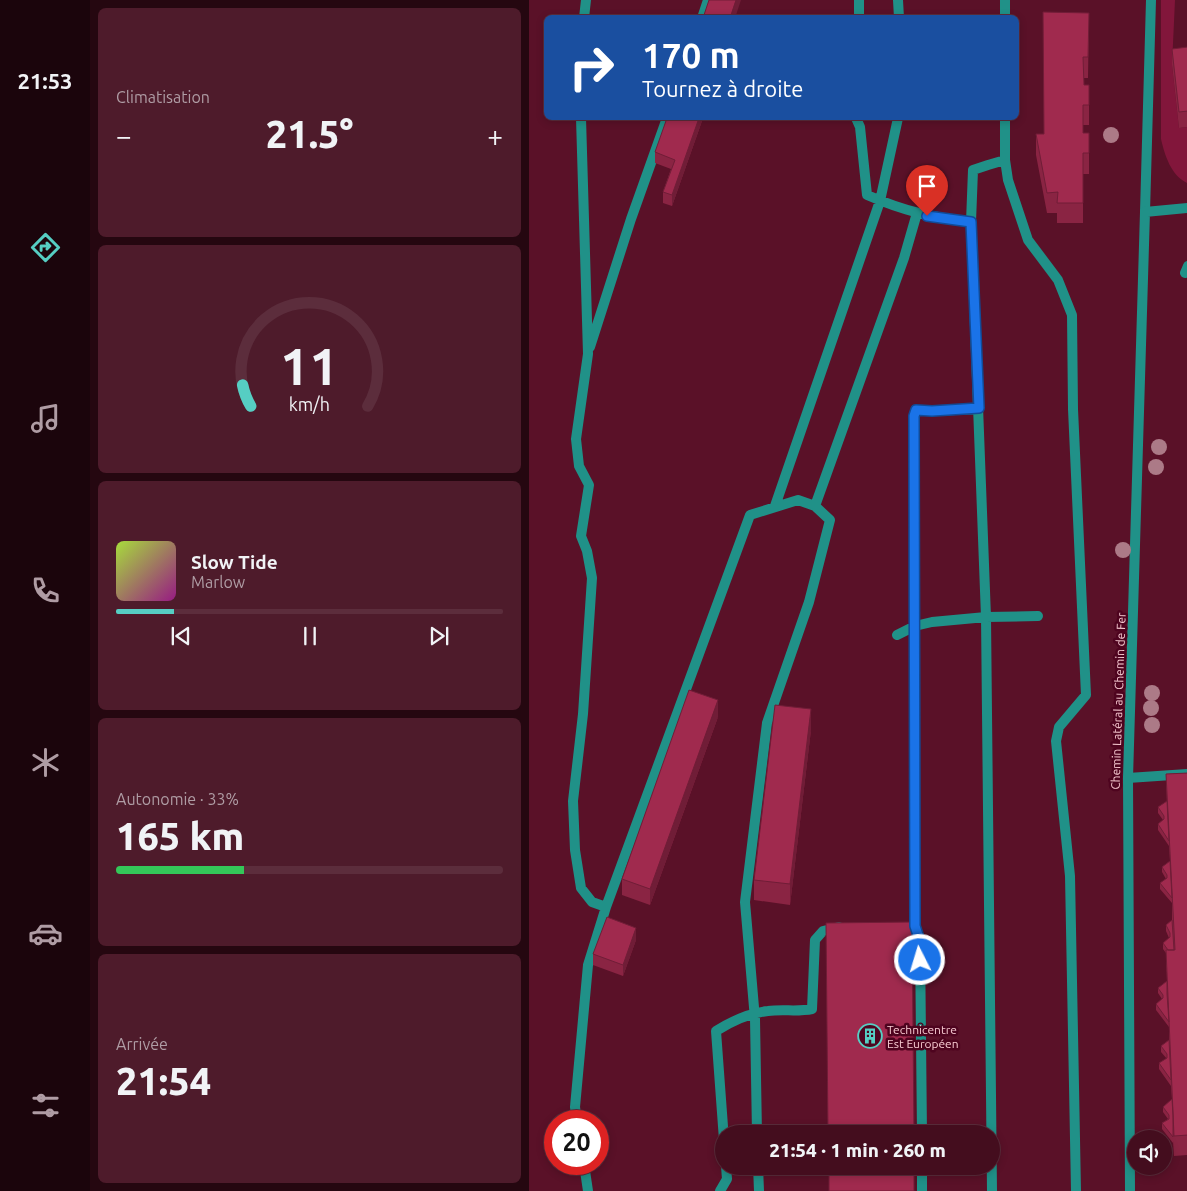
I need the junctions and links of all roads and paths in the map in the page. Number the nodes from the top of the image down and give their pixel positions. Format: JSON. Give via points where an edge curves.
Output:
{"nodes":[{"id":1,"x":586,"y":0,"type":"edge"},
{"id":2,"x":708,"y":0,"type":"edge"},
{"id":3,"x":859,"y":0,"type":"edge"},
{"id":4,"x":899,"y":0,"type":"edge"},
{"id":5,"x":1005,"y":0,"type":"edge"},
{"id":6,"x":1151,"y":0,"type":"edge"},
{"id":7,"x":584,"y":15,"type":"edge"},
{"id":8,"x":703,"y":15,"type":"edge"},
{"id":9,"x":859,"y":15,"type":"edge"},
{"id":10,"x":899,"y":15,"type":"edge"},
{"id":11,"x":1005,"y":15,"type":"edge"},
{"id":12,"x":581,"y":120,"type":"edge"},
{"id":13,"x":666,"y":120,"type":"edge"},
{"id":14,"x":857,"y":120,"type":"edge"},
{"id":15,"x":898,"y":120,"type":"edge"},
{"id":16,"x":1005,"y":120,"type":"edge"},
{"id":17,"x":1005,"y":160,"type":"junction"},
{"id":18,"x":880,"y":201,"type":"junction"},
{"id":19,"x":1187,"y":208,"type":"edge"},
{"id":20,"x":1145,"y":212,"type":"junction"},
{"id":21,"x":917,"y":213,"type":"junction"},
{"id":22,"x":971,"y":222,"type":"junction"},
{"id":23,"x":588,"y":354,"type":"junction"},
{"id":24,"x":979,"y":408,"type":"junction"},
{"id":25,"x":775,"y":506,"type":"junction"},
{"id":26,"x":815,"y":506,"type":"junction"},
{"id":27,"x":1038,"y":616,"type":"dead end"},
{"id":28,"x":986,"y":617,"type":"junction"},
{"id":29,"x":915,"y":626,"type":"junction"},
{"id":30,"x":897,"y":635,"type":"dead end"},
{"id":31,"x":1187,"y":774,"type":"edge"},
{"id":32,"x":1128,"y":778,"type":"junction"},
{"id":33,"x":606,"y":907,"type":"junction"},
{"id":34,"x":853,"y":927,"type":"edge"},
{"id":35,"x":755,"y":1013,"type":"junction"},
{"id":36,"x":575,"y":1110,"type":"edge"},
{"id":37,"x":723,"y":1125,"type":"edge"},
{"id":38,"x":757,"y":1125,"type":"edge"},
{"id":39,"x":922,"y":1125,"type":"edge"},
{"id":40,"x":586,"y":1175,"type":"edge"},
{"id":41,"x":727,"y":1175,"type":"edge"},
{"id":42,"x":758,"y":1175,"type":"edge"},
{"id":43,"x":922,"y":1175,"type":"edge"},
{"id":44,"x":588,"y":1191,"type":"edge"},
{"id":45,"x":720,"y":1191,"type":"edge"},
{"id":46,"x":759,"y":1191,"type":"edge"},
{"id":47,"x":922,"y":1191,"type":"edge"},
{"id":48,"x":992,"y":1191,"type":"edge"},
{"id":49,"x":1075,"y":1191,"type":"edge"},
{"id":50,"x":1130,"y":1191,"type":"edge"}],
"edges":[{"from":1,"to":7,"type":"street"},
{"from":2,"to":8,"type":"street"},
{"from":3,"to":9,"type":"street"},
{"from":4,"to":10,"type":"street"},
{"from":5,"to":11,"type":"street"},
{"from":6,"to":20,"type":"street","name":"Chemin Latéral au Chemin de Fer"},
{"from":12,"to":23,"type":"street"},
{"from":13,"to":23,"type":"street"},
{"from":14,"to":18,"type":"street","via":[[867,195]]},
{"from":15,"to":18,"type":"street"},
{"from":16,"to":17,"type":"street"},
{"from":17,"to":22,"type":"street","via":[[973,170]]},
{"from":17,"to":49,"type":"street","via":[[1008,180],[1028,240],[1058,280],[1072,316],[1086,695],[1059,727],[1056,740],[1070,876]]},
{"from":18,"to":21,"type":"street"},
{"from":18,"to":25,"type":"street"},
{"from":19,"to":20,"type":"street"},
{"from":20,"to":32,"type":"street","name":"Chemin Latéral au Chemin de Fer"},
{"from":21,"to":22,"type":"street"},
{"from":21,"to":26,"type":"street","via":[[904,258]]},
{"from":22,"to":24,"type":"street"},
{"from":23,"to":33,"type":"street","via":[[576,439],[579,466],[589,485],[581,536],[592,578],[583,714],[573,801],[581,888],[593,902]]},
{"from":24,"to":28,"type":"street"},
{"from":24,"to":29,"type":"street","via":[[916,410],[914,416]]},
{"from":25,"to":26,"type":"street","via":[[798,500]]},
{"from":25,"to":33,"type":"street","via":[[750,515]]},
{"from":26,"to":35,"type":"street","via":[[830,520],[809,602],[767,723],[745,902]]},
{"from":27,"to":28,"type":"street"},
{"from":28,"to":29,"type":"street"},
{"from":28,"to":48,"type":"street"},
{"from":29,"to":30,"type":"street"},
{"from":29,"to":39,"type":"street","via":[[910,926],[920,941]]},
{"from":31,"to":32,"type":"street"},
{"from":32,"to":50,"type":"street","name":"Chemin Latéral au Chemin de Fer"},
{"from":33,"to":36,"type":"street","via":[[588,965]]},
{"from":34,"to":35,"type":"street","via":[[823,931],[815,940],[812,1010]]},
{"from":35,"to":37,"type":"street","via":[[716,1031]]},
{"from":35,"to":38,"type":"street"},
{"from":40,"to":44,"type":"street"},
{"from":41,"to":45,"type":"street"},
{"from":42,"to":46,"type":"street"},
{"from":43,"to":47,"type":"street"}]}
